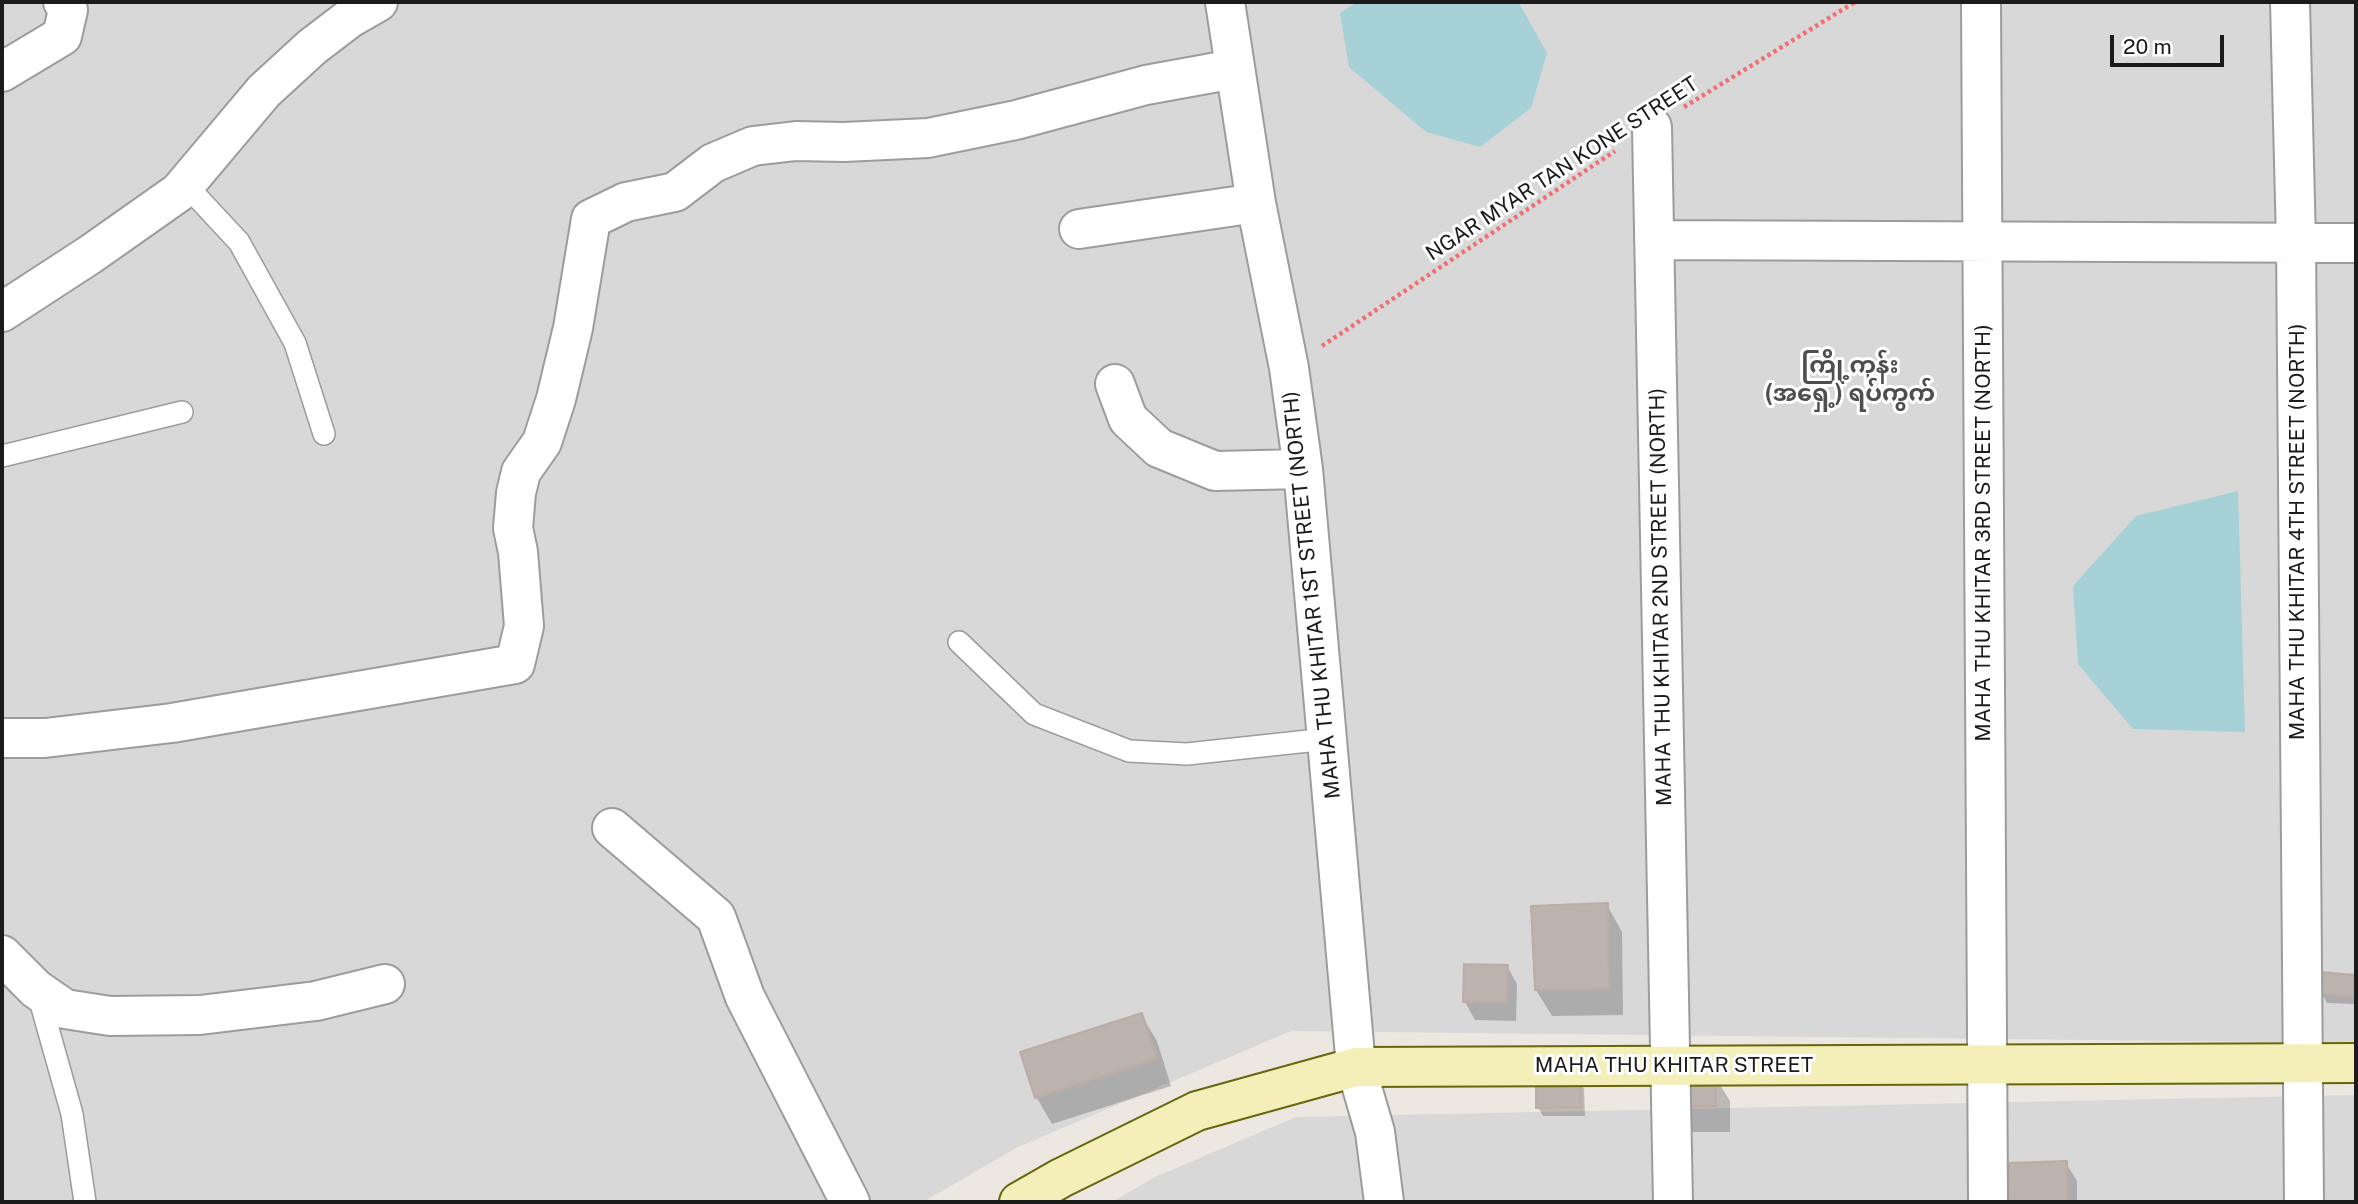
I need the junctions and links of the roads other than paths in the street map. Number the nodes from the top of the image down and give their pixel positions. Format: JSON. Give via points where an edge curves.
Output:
{"nodes":[{"id":1,"x":63,"y":2,"type":"edge"},
{"id":2,"x":378,"y":2,"type":"edge"},
{"id":3,"x":1225,"y":2,"type":"edge"},
{"id":4,"x":1981,"y":2,"type":"edge"},
{"id":5,"x":2290,"y":2,"type":"edge"},
{"id":6,"x":1234,"y":69,"type":"junction"},
{"id":7,"x":2,"y":72,"type":"edge"},
{"id":8,"x":1652,"y":127,"type":"road end"},
{"id":9,"x":185,"y":184,"type":"junction"},
{"id":10,"x":1256,"y":203,"type":"junction"},
{"id":11,"x":1079,"y":229,"type":"dead end"},
{"id":12,"x":1654,"y":240,"type":"junction"},
{"id":13,"x":1984,"y":241,"type":"junction"},
{"id":14,"x":2296,"y":242,"type":"junction"},
{"id":15,"x":2356,"y":243,"type":"edge"},
{"id":16,"x":2,"y":312,"type":"edge"},
{"id":17,"x":1115,"y":384,"type":"dead end"},
{"id":18,"x":182,"y":412,"type":"dead end"},
{"id":19,"x":324,"y":434,"type":"dead end"},
{"id":20,"x":2,"y":456,"type":"edge"},
{"id":21,"x":1303,"y":469,"type":"junction"},
{"id":22,"x":959,"y":642,"type":"dead end"},
{"id":23,"x":2,"y":738,"type":"edge"},
{"id":24,"x":1327,"y":739,"type":"junction"},
{"id":25,"x":612,"y":828,"type":"dead end"},
{"id":26,"x":2,"y":955,"type":"edge"},
{"id":27,"x":385,"y":984,"type":"dead end"},
{"id":28,"x":36,"y":989,"type":"junction"},
{"id":29,"x":2302,"y":1063,"type":"junction"},
{"id":30,"x":2356,"y":1063,"type":"edge"},
{"id":31,"x":1985,"y":1064,"type":"junction"},
{"id":32,"x":1356,"y":1067,"type":"junction"},
{"id":33,"x":1670,"y":1067,"type":"junction"},
{"id":34,"x":85,"y":1202,"type":"edge"},
{"id":35,"x":850,"y":1202,"type":"edge"},
{"id":36,"x":1019,"y":1202,"type":"edge"},
{"id":37,"x":1384,"y":1202,"type":"edge"},
{"id":38,"x":1673,"y":1202,"type":"edge"},
{"id":39,"x":1988,"y":1202,"type":"edge"},
{"id":40,"x":2304,"y":1202,"type":"edge"}],
"edges":[{"from":1,"to":7,"type":"street","via":[[68,10],[62,36]]},
{"from":2,"to":9,"type":"street","via":[[312,47],[264,90]]},
{"from":3,"to":6,"type":"street","name":"MAHA THU KHITAR 1ST STREET (NORTH)"},
{"from":4,"to":13,"type":"street","name":"MAHA THU KHITAR 3RD STREET (NORTH)"},
{"from":5,"to":14,"type":"street","name":"MAHA THU KHITAR 4TH STREET (NORTH)"},
{"from":6,"to":10,"type":"street","name":"MAHA THU KHITAR 1ST STREET (NORTH)"},
{"from":6,"to":23,"type":"street","via":[[1146,85],[928,138],[753,146],[713,163],[675,192],[626,202],[591,219],[556,399],[542,442],[521,472],[516,493],[513,528],[524,626],[515,664],[172,723],[45,738]]},
{"from":8,"to":12,"type":"street","name":"MAHA THU KHITAR 2ND STREET (NORTH)"},
{"from":9,"to":16,"type":"street"},
{"from":9,"to":19,"type":"lane","via":[[239,242],[295,344]]},
{"from":10,"to":11,"type":"street"},
{"from":10,"to":21,"type":"street","name":"MAHA THU KHITAR 1ST STREET (NORTH)","via":[[1289,368]]},
{"from":12,"to":13,"type":"street"},
{"from":12,"to":33,"type":"street","name":"MAHA THU KHITAR 2ND STREET (NORTH)"},
{"from":13,"to":14,"type":"street"},
{"from":13,"to":31,"type":"street","name":"MAHA THU KHITAR 3RD STREET (NORTH)"},
{"from":14,"to":15,"type":"street"},
{"from":14,"to":29,"type":"street","name":"MAHA THU KHITAR 4TH STREET (NORTH)"},
{"from":17,"to":21,"type":"street","via":[[1128,419],[1159,448],[1215,471]]},
{"from":18,"to":20,"type":"lane"},
{"from":21,"to":24,"type":"street","name":"MAHA THU KHITAR 1ST STREET (NORTH)"},
{"from":22,"to":24,"type":"lane","via":[[1034,714],[1129,751],[1187,754]]},
{"from":24,"to":32,"type":"street","name":"MAHA THU KHITAR 1ST STREET (NORTH)"},
{"from":25,"to":35,"type":"street","via":[[716,917],[745,997]]},
{"from":26,"to":28,"type":"street"},
{"from":27,"to":28,"type":"street","via":[[316,1001],[200,1015],[110,1016],[65,1009]]},
{"from":28,"to":34,"type":"lane","via":[[72,1114]]},
{"from":29,"to":30,"type":"street","name":"MAHA THU KHITAR STREET"},
{"from":29,"to":31,"type":"street","name":"MAHA THU KHITAR STREET"},
{"from":29,"to":40,"type":"street","name":"MAHA THU KHITAR 4TH STREET (NORTH)"},
{"from":31,"to":33,"type":"street","name":"MAHA THU KHITAR STREET"},
{"from":31,"to":39,"type":"street","name":"MAHA THU KHITAR 3RD STREET (NORTH)"},
{"from":32,"to":33,"type":"street","name":"MAHA THU KHITAR STREET"},
{"from":32,"to":36,"type":"street","name":"MAHA THU KHITAR STREET","via":[[1197,1111]]},
{"from":32,"to":37,"type":"street","name":"MAHA THU KHITAR 1ST STREET (NORTH)","via":[[1375,1132]]},
{"from":33,"to":38,"type":"street","name":"MAHA THU KHITAR 2ND STREET (NORTH)"}]}
